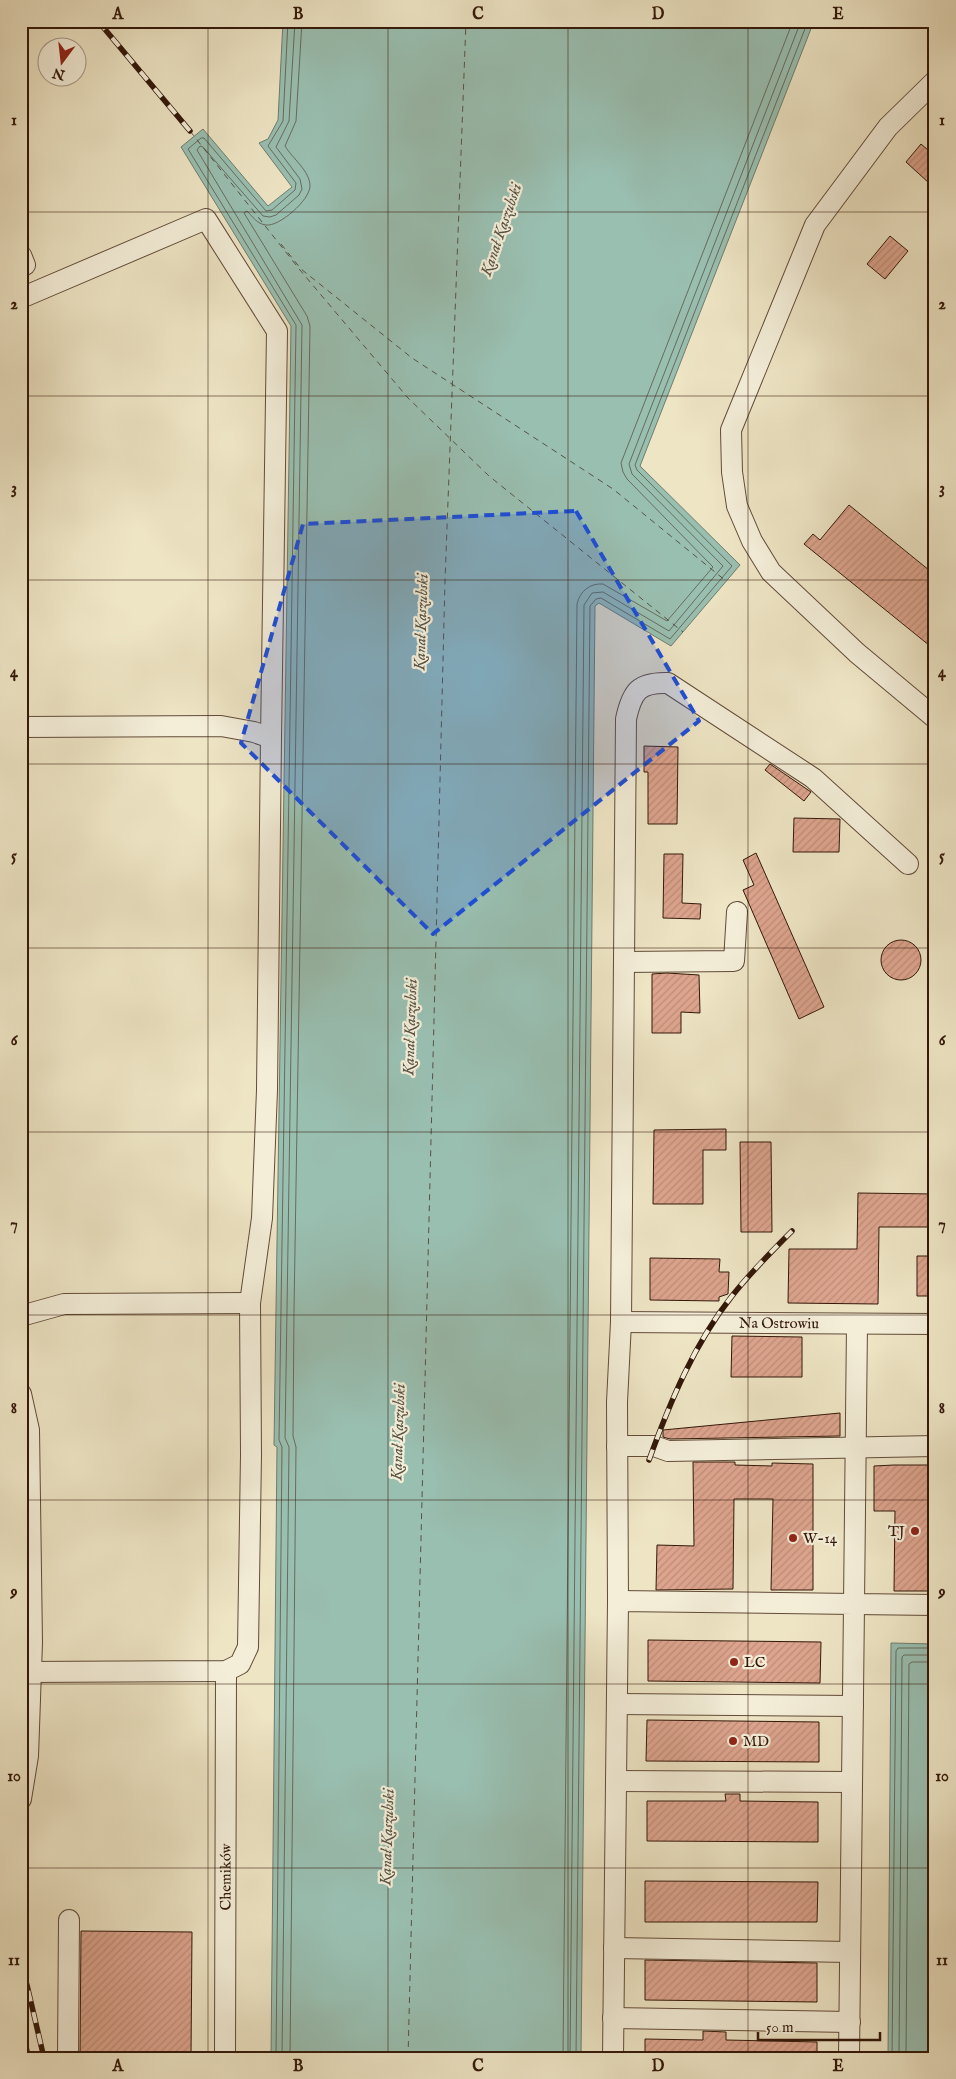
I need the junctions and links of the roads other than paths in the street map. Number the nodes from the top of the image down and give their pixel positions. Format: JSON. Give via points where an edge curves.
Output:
{"nodes":[{"id":1,"x":935,"y":81,"type":"edge"},
{"id":2,"x":21,"y":298,"type":"edge"},
{"id":3,"x":935,"y":718,"type":"edge"},
{"id":4,"x":21,"y":727,"type":"edge"},
{"id":5,"x":272,"y":738,"type":"junction"},
{"id":6,"x":908,"y":864,"type":"dead end"},
{"id":7,"x":737,"y":912,"type":"dead end"},
{"id":8,"x":624,"y":962,"type":"junction"},
{"id":9,"x":250,"y":1303,"type":"junction"},
{"id":10,"x":21,"y":1316,"type":"edge"},
{"id":11,"x":622,"y":1322,"type":"junction"},
{"id":12,"x":857,"y":1324,"type":"junction"},
{"id":13,"x":935,"y":1324,"type":"edge"},
{"id":14,"x":21,"y":1394,"type":"edge"},
{"id":15,"x":617,"y":1446,"type":"junction"},
{"id":16,"x":935,"y":1446,"type":"edge"},
{"id":17,"x":856,"y":1447,"type":"junction"},
{"id":18,"x":618,"y":1601,"type":"junction"},
{"id":19,"x":854,"y":1604,"type":"junction"},
{"id":20,"x":935,"y":1605,"type":"edge"},
{"id":21,"x":226,"y":1671,"type":"junction"},
{"id":22,"x":26,"y":1672,"type":"edge"},
{"id":23,"x":617,"y":1704,"type":"junction"},
{"id":24,"x":853,"y":1706,"type":"junction"},
{"id":25,"x":616,"y":1781,"type":"junction"},
{"id":26,"x":852,"y":1782,"type":"junction"},
{"id":27,"x":21,"y":1799,"type":"edge"},
{"id":28,"x":69,"y":1920,"type":"dead end"},
{"id":29,"x":614,"y":1948,"type":"junction"},
{"id":30,"x":850,"y":1952,"type":"junction"},
{"id":31,"x":613,"y":2018,"type":"junction"},
{"id":32,"x":850,"y":2022,"type":"junction"},
{"id":33,"x":68,"y":2058,"type":"edge"},
{"id":34,"x":225,"y":2058,"type":"edge"},
{"id":35,"x":612,"y":2058,"type":"edge"},
{"id":36,"x":849,"y":2058,"type":"edge"}],
"edges":[{"from":1,"to":3,"type":"lane","via":[[888,127],[815,225],[731,430],[737,506],[752,541],[771,572],[857,653]]},
{"from":2,"to":5,"type":"lane","via":[[206,219],[277,332]]},
{"from":4,"to":5,"type":"lane","via":[[222,726]]},
{"from":5,"to":9,"type":"lane","via":[[267,1109],[262,1218]]},
{"from":6,"to":8,"type":"lane","via":[[813,778],[668,683],[653,683],[639,688],[634,694],[626,718]]},
{"from":7,"to":8,"type":"lane","via":[[734,961]]},
{"from":8,"to":11,"type":"lane"},
{"from":9,"to":10,"type":"lane","via":[[64,1304]]},
{"from":9,"to":21,"type":"lane","via":[[248,1647],[240,1664]]},
{"from":11,"to":12,"type":"lane","name":"Na Ostrowiu"},
{"from":11,"to":15,"type":"lane"},
{"from":12,"to":13,"type":"lane","name":"Na Ostrowiu"},
{"from":12,"to":17,"type":"lane"},
{"from":14,"to":22,"type":"lane","via":[[30,1430]]},
{"from":15,"to":17,"type":"lane","via":[[654,1446],[668,1451]]},
{"from":15,"to":18,"type":"lane"},
{"from":16,"to":17,"type":"lane"},
{"from":17,"to":19,"type":"lane"},
{"from":18,"to":19,"type":"lane"},
{"from":18,"to":23,"type":"lane"},
{"from":19,"to":20,"type":"lane"},
{"from":19,"to":24,"type":"lane"},
{"from":21,"to":22,"type":"lane"},
{"from":21,"to":34,"type":"lane","name":"Chemików"},
{"from":22,"to":27,"type":"lane","via":[[28,1756]]},
{"from":23,"to":24,"type":"lane"},
{"from":23,"to":25,"type":"lane"},
{"from":24,"to":26,"type":"lane"},
{"from":25,"to":26,"type":"lane"},
{"from":25,"to":29,"type":"lane"},
{"from":26,"to":30,"type":"lane"},
{"from":28,"to":33,"type":"lane"},
{"from":29,"to":30,"type":"lane"},
{"from":29,"to":31,"type":"lane"},
{"from":30,"to":32,"type":"lane"},
{"from":31,"to":32,"type":"lane"},
{"from":31,"to":35,"type":"lane"},
{"from":32,"to":36,"type":"lane"}]}
